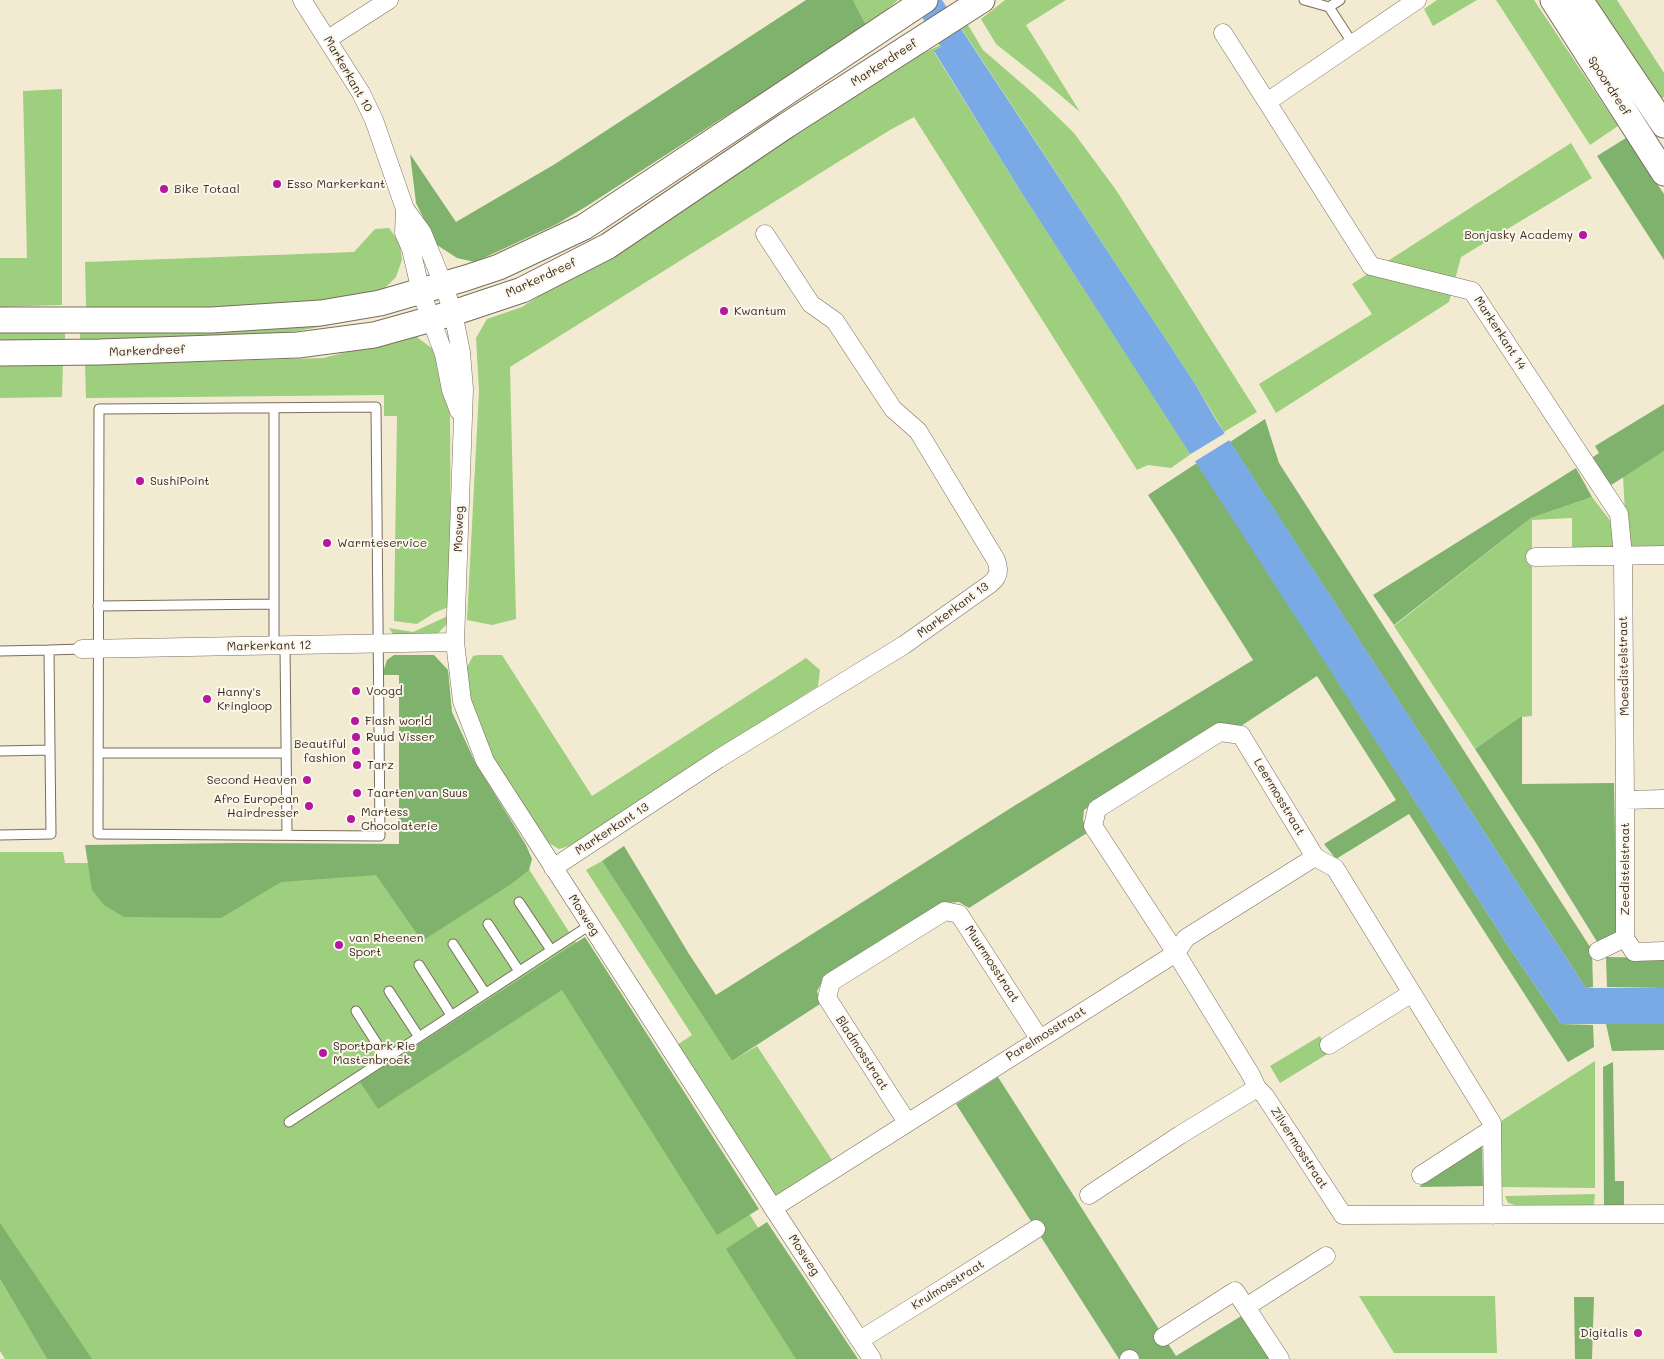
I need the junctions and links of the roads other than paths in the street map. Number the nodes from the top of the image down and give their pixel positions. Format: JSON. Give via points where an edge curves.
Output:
{"nodes":[{"id":1,"x":302,"y":0,"type":"edge"},
{"id":2,"x":389,"y":0,"type":"edge"},
{"id":3,"x":1304,"y":0,"type":"edge"},
{"id":4,"x":1340,"y":0,"type":"edge"},
{"id":5,"x":1417,"y":0,"type":"edge"},
{"id":6,"x":1553,"y":0,"type":"edge"},
{"id":7,"x":1580,"y":0,"type":"edge"},
{"id":8,"x":978,"y":3,"type":"edge"},
{"id":9,"x":918,"y":4,"type":"edge"},
{"id":10,"x":1329,"y":7,"type":"junction"},
{"id":11,"x":1223,"y":32,"type":"dead end"},
{"id":12,"x":328,"y":39,"type":"junction"},
{"id":13,"x":1353,"y":44,"type":"junction"},
{"id":14,"x":1267,"y":102,"type":"junction"},
{"id":15,"x":1664,"y":125,"type":"edge"},
{"id":16,"x":1657,"y":163,"type":"edge"},
{"id":17,"x":765,"y":234,"type":"dead end"},
{"id":18,"x":432,"y":289,"type":"junction"},
{"id":19,"x":442,"y":317,"type":"junction"},
{"id":20,"x":0,"y":320,"type":"edge"},
{"id":21,"x":0,"y":353,"type":"edge"},
{"id":22,"x":274,"y":408,"type":"junction"},
{"id":23,"x":1664,"y":555,"type":"edge"},
{"id":24,"x":1623,"y":556,"type":"junction"},
{"id":25,"x":1535,"y":557,"type":"dead end"},
{"id":26,"x":274,"y":604,"type":"junction"},
{"id":27,"x":98,"y":606,"type":"junction"},
{"id":28,"x":455,"y":642,"type":"junction"},
{"id":29,"x":379,"y":644,"type":"junction"},
{"id":30,"x":280,"y":646,"type":"junction"},
{"id":31,"x":90,"y":649,"type":"junction"},
{"id":32,"x":0,"y":650,"type":"edge"},
{"id":33,"x":49,"y":650,"type":"junction"},
{"id":34,"x":50,"y":750,"type":"junction"},
{"id":35,"x":0,"y":751,"type":"edge"},
{"id":36,"x":98,"y":753,"type":"junction"},
{"id":37,"x":286,"y":753,"type":"junction"},
{"id":38,"x":1664,"y":799,"type":"edge"},
{"id":39,"x":1625,"y":800,"type":"junction"},
{"id":40,"x":1097,"y":809,"type":"joint"},
{"id":41,"x":287,"y":834,"type":"junction"},
{"id":42,"x":0,"y":835,"type":"edge"},
{"id":43,"x":1315,"y":857,"type":"junction"},
{"id":44,"x":553,"y":868,"type":"junction"},
{"id":45,"x":519,"y":902,"type":"dead end"},
{"id":46,"x":488,"y":924,"type":"dead end"},
{"id":47,"x":590,"y":925,"type":"junction"},
{"id":48,"x":1625,"y":938,"type":"junction"},
{"id":49,"x":453,"y":944,"type":"dead end"},
{"id":50,"x":552,"y":950,"type":"junction"},
{"id":51,"x":1598,"y":950,"type":"dead end"},
{"id":52,"x":1664,"y":952,"type":"edge"},
{"id":53,"x":1176,"y":953,"type":"junction"},
{"id":54,"x":419,"y":965,"type":"dead end"},
{"id":55,"x":519,"y":971,"type":"junction"},
{"id":56,"x":831,"y":982,"type":"joint"},
{"id":57,"x":389,"y":991,"type":"dead end"},
{"id":58,"x":486,"y":993,"type":"junction"},
{"id":59,"x":1412,"y":993,"type":"junction"},
{"id":60,"x":356,"y":1011,"type":"dead end"},
{"id":61,"x":452,"y":1015,"type":"junction"},
{"id":62,"x":419,"y":1037,"type":"junction"},
{"id":63,"x":1039,"y":1038,"type":"junction"},
{"id":64,"x":1329,"y":1045,"type":"dead end"},
{"id":65,"x":386,"y":1058,"type":"junction"},
{"id":66,"x":1257,"y":1088,"type":"junction"},
{"id":67,"x":289,"y":1122,"type":"dead end"},
{"id":68,"x":907,"y":1122,"type":"junction"},
{"id":69,"x":1492,"y":1129,"type":"junction"},
{"id":70,"x":1421,"y":1175,"type":"dead end"},
{"id":71,"x":1089,"y":1195,"type":"dead end"},
{"id":72,"x":773,"y":1208,"type":"junction"},
{"id":73,"x":1493,"y":1214,"type":"junction"},
{"id":74,"x":1664,"y":1214,"type":"edge"},
{"id":75,"x":1036,"y":1229,"type":"dead end"},
{"id":76,"x":1326,"y":1256,"type":"dead end"},
{"id":77,"x":1246,"y":1307,"type":"junction"},
{"id":78,"x":1163,"y":1337,"type":"dead end"},
{"id":79,"x":860,"y":1340,"type":"junction"},
{"id":80,"x":872,"y":1359,"type":"edge"},
{"id":81,"x":1280,"y":1359,"type":"edge"}],
"edges":[{"from":1,"to":12,"type":"street","name":"Markerkant 10"},
{"from":2,"to":12,"type":"street"},
{"from":3,"to":10,"type":"lane"},
{"from":4,"to":10,"type":"lane"},
{"from":5,"to":13,"type":"street"},
{"from":6,"to":16,"type":"main road","name":"Spoordreef"},
{"from":7,"to":15,"type":"main road","name":"Spoordreef"},
{"from":8,"to":19,"type":"main road","name":"Markerdreef","via":[[787,125],[608,246],[522,290]]},
{"from":9,"to":18,"type":"main road","via":[[584,227],[499,266]]},
{"from":10,"to":13,"type":"lane"},
{"from":11,"to":14,"type":"street","name":"Markerkant 14"},
{"from":12,"to":18,"type":"street","name":"Markerkant 10","via":[[374,120],[404,209],[422,232]]},
{"from":13,"to":14,"type":"street"},
{"from":14,"to":24,"type":"street","name":"Markerkant 14","via":[[1371,266],[1472,291],[1619,514]]},
{"from":17,"to":44,"type":"street","name":"Markerkant 13","via":[[811,304],[835,321],[893,409],[918,431],[996,560],[999,573],[996,580],[904,645],[718,759]]},
{"from":18,"to":19,"type":"street","name":"Mosweg"},
{"from":18,"to":20,"type":"main road","via":[[380,303],[321,313],[211,320]]},
{"from":19,"to":21,"type":"main road","name":"Markerdreef","via":[[374,335],[298,345]]},
{"from":19,"to":28,"type":"street","name":"Mosweg","via":[[461,352],[464,389]]},
{"from":22,"to":26,"type":"lane"},
{"from":22,"to":27,"type":"lane","via":[[99,409]]},
{"from":22,"to":29,"type":"lane","via":[[376,407]]},
{"from":23,"to":24,"type":"street"},
{"from":24,"to":25,"type":"street"},
{"from":24,"to":39,"type":"street","name":"Moesdistelstraat"},
{"from":26,"to":27,"type":"lane"},
{"from":26,"to":30,"type":"lane"},
{"from":27,"to":31,"type":"lane"},
{"from":28,"to":29,"type":"street","name":"Markerkant 12"},
{"from":28,"to":44,"type":"street","name":"Mosweg","via":[[462,701],[485,761]]},
{"from":29,"to":30,"type":"street","name":"Markerkant 12"},
{"from":29,"to":41,"type":"lane","via":[[380,836]]},
{"from":30,"to":31,"type":"street","name":"Markerkant 12"},
{"from":30,"to":37,"type":"lane"},
{"from":31,"to":33,"type":"lane"},
{"from":31,"to":36,"type":"lane"},
{"from":32,"to":33,"type":"lane"},
{"from":33,"to":34,"type":"lane"},
{"from":34,"to":35,"type":"lane"},
{"from":34,"to":42,"type":"lane","via":[[51,834]]},
{"from":36,"to":37,"type":"lane"},
{"from":36,"to":41,"type":"lane","via":[[98,834]]},
{"from":37,"to":41,"type":"lane"},
{"from":38,"to":39,"type":"street"},
{"from":39,"to":48,"type":"street","name":"Zeedistelstraat"},
{"from":40,"to":43,"type":"street","name":"Leermosstraat","via":[[1220,732],[1231,732],[1241,735]]},
{"from":40,"to":53,"type":"street","name":"Zilvermosstraat","via":[[1093,826]]},
{"from":43,"to":53,"type":"street","name":"Parelmosstraat","via":[[1186,938]]},
{"from":43,"to":59,"type":"street","name":"Leermosstraat","via":[[1335,868]]},
{"from":44,"to":47,"type":"street","name":"Mosweg"},
{"from":45,"to":50,"type":"lane"},
{"from":46,"to":55,"type":"lane"},
{"from":47,"to":50,"type":"lane"},
{"from":47,"to":72,"type":"street","name":"Mosweg"},
{"from":48,"to":51,"type":"street"},
{"from":48,"to":52,"type":"street","via":[[1634,952]]},
{"from":49,"to":58,"type":"lane"},
{"from":50,"to":55,"type":"lane"},
{"from":53,"to":63,"type":"street","name":"Parelmosstraat"},
{"from":53,"to":66,"type":"street","name":"Zilvermosstraat"},
{"from":54,"to":61,"type":"lane"},
{"from":55,"to":58,"type":"lane"},
{"from":56,"to":63,"type":"street","name":"Muurmosstraat","via":[[945,911],[959,914]]},
{"from":56,"to":68,"type":"street","name":"Bladmosstraat","via":[[827,998]]},
{"from":57,"to":62,"type":"lane"},
{"from":58,"to":61,"type":"lane"},
{"from":59,"to":64,"type":"street"},
{"from":59,"to":69,"type":"street","name":"Leermosstraat","via":[[1492,1123]]},
{"from":60,"to":65,"type":"lane"},
{"from":61,"to":62,"type":"lane"},
{"from":62,"to":65,"type":"lane"},
{"from":63,"to":68,"type":"street","name":"Parelmosstraat"},
{"from":65,"to":67,"type":"lane"},
{"from":66,"to":71,"type":"street"},
{"from":66,"to":73,"type":"street","name":"Zilvermosstraat","via":[[1343,1215]]},
{"from":68,"to":72,"type":"street","name":"Parelmosstraat"},
{"from":69,"to":70,"type":"street"},
{"from":69,"to":73,"type":"street","name":"Leermosstraat"},
{"from":72,"to":79,"type":"street","name":"Mosweg"},
{"from":73,"to":74,"type":"street","name":"Zilvermosstraat"},
{"from":75,"to":79,"type":"street","name":"Krulmosstraat"},
{"from":76,"to":77,"type":"street"},
{"from":77,"to":78,"type":"street","via":[[1235,1291]]},
{"from":77,"to":81,"type":"street"},
{"from":79,"to":80,"type":"street","name":"Mosweg"}]}
